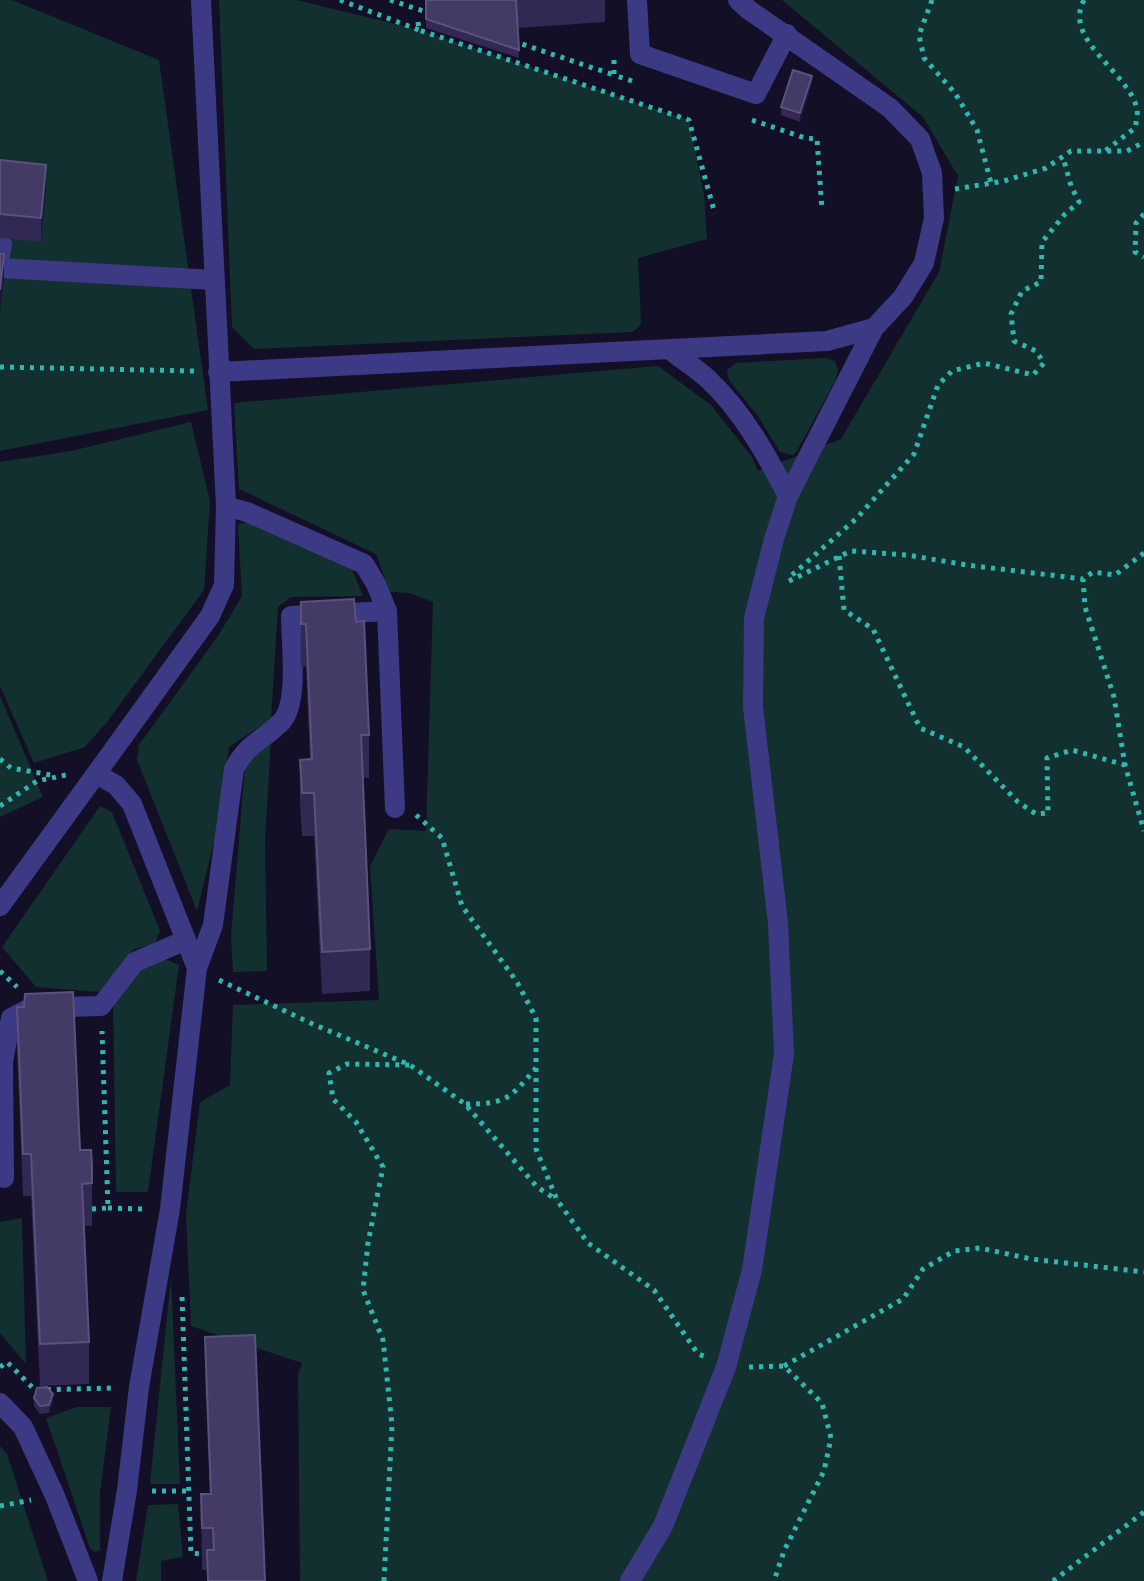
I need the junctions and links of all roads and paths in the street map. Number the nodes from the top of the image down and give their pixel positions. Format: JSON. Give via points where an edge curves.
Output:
{"nodes":[{"id":1,"x":201,"y":0,"type":"edge"},
{"id":2,"x":340,"y":0,"type":"edge"},
{"id":3,"x":390,"y":0,"type":"edge"},
{"id":4,"x":637,"y":0,"type":"edge"},
{"id":5,"x":738,"y":0,"type":"edge"},
{"id":6,"x":932,"y":0,"type":"edge"},
{"id":7,"x":1084,"y":0,"type":"edge"},
{"id":8,"x":439,"y":16,"type":"edge"},
{"id":9,"x":418,"y":22,"type":"dead end"},
{"id":10,"x":419,"y":30,"type":"junction"},
{"id":11,"x":787,"y":34,"type":"junction"},
{"id":12,"x":505,"y":39,"type":"edge"},
{"id":13,"x":614,"y":75,"type":"dead end"},
{"id":14,"x":748,"y":119,"type":"dead end"},
{"id":15,"x":1144,"y":142,"type":"edge"},
{"id":16,"x":1104,"y":152,"type":"junction"},
{"id":17,"x":1063,"y":157,"type":"junction"},
{"id":18,"x":991,"y":183,"type":"junction"},
{"id":19,"x":933,"y":193,"type":"junction"},
{"id":20,"x":822,"y":210,"type":"dead end"},
{"id":21,"x":715,"y":214,"type":"dead end"},
{"id":22,"x":1144,"y":214,"type":"edge"},
{"id":23,"x":1144,"y":257,"type":"edge"},
{"id":24,"x":0,"y":268,"type":"edge"},
{"id":25,"x":214,"y":280,"type":"junction"},
{"id":26,"x":874,"y":328,"type":"junction"},
{"id":27,"x":669,"y":349,"type":"junction"},
{"id":28,"x":0,"y":367,"type":"edge"},
{"id":29,"x":218,"y":372,"type":"junction"},
{"id":30,"x":788,"y":496,"type":"junction"},
{"id":31,"x":226,"y":506,"type":"junction"},
{"id":32,"x":1144,"y":553,"type":"edge"},
{"id":33,"x":839,"y":556,"type":"junction"},
{"id":34,"x":1083,"y":579,"type":"junction"},
{"id":35,"x":387,"y":611,"type":"junction"},
{"id":36,"x":0,"y":759,"type":"edge"},
{"id":37,"x":1125,"y":765,"type":"junction"},
{"id":38,"x":96,"y":774,"type":"junction"},
{"id":39,"x":60,"y":775,"type":"junction"},
{"id":40,"x":0,"y":806,"type":"edge"},
{"id":41,"x":395,"y":808,"type":"joint"},
{"id":42,"x":1144,"y":831,"type":"edge"},
{"id":43,"x":0,"y":906,"type":"edge"},
{"id":44,"x":186,"y":940,"type":"junction"},
{"id":45,"x":197,"y":968,"type":"junction"},
{"id":46,"x":0,"y":971,"type":"edge"},
{"id":47,"x":19,"y":989,"type":"dead end"},
{"id":48,"x":101,"y":1006,"type":"junction"},
{"id":49,"x":410,"y":1065,"type":"junction"},
{"id":50,"x":536,"y":1068,"type":"junction"},
{"id":51,"x":465,"y":1104,"type":"junction"},
{"id":52,"x":4,"y":1178,"type":"dead end"},
{"id":53,"x":557,"y":1200,"type":"junction"},
{"id":54,"x":108,"y":1208,"type":"junction"},
{"id":55,"x":92,"y":1209,"type":"edge"},
{"id":56,"x":170,"y":1209,"type":"junction"},
{"id":57,"x":164,"y":1252,"type":"junction"},
{"id":58,"x":1144,"y":1272,"type":"edge"},
{"id":59,"x":784,"y":1366,"type":"junction"},
{"id":60,"x":0,"y":1367,"type":"edge"},
{"id":61,"x":726,"y":1367,"type":"junction"},
{"id":62,"x":139,"y":1387,"type":"junction"},
{"id":63,"x":0,"y":1403,"type":"edge"},
{"id":64,"x":148,"y":1491,"type":"dead end"},
{"id":65,"x":188,"y":1491,"type":"junction"},
{"id":66,"x":1144,"y":1512,"type":"edge"},
{"id":67,"x":201,"y":1554,"type":"edge"},
{"id":68,"x":88,"y":1581,"type":"edge"},
{"id":69,"x":112,"y":1581,"type":"edge"},
{"id":70,"x":384,"y":1581,"type":"edge"},
{"id":71,"x":630,"y":1581,"type":"edge"},
{"id":72,"x":774,"y":1581,"type":"edge"},
{"id":73,"x":1053,"y":1581,"type":"edge"}],
"edges":[{"from":1,"to":25,"type":"street"},
{"from":2,"to":10,"type":"path"},
{"from":3,"to":8,"type":"path","bridge":true},
{"from":4,"to":11,"type":"street","via":[[640,54],[756,94]]},
{"from":5,"to":11,"type":"street"},
{"from":6,"to":18,"type":"path","via":[[919,35],[924,58],[955,93],[977,130]]},
{"from":7,"to":16,"type":"path","via":[[1079,8],[1082,33],[1122,81],[1137,109],[1135,128]]},
{"from":9,"to":10,"type":"path"},
{"from":10,"to":21,"type":"path","via":[[689,120]]},
{"from":11,"to":19,"type":"street","via":[[890,108],[920,139]]},
{"from":12,"to":13,"type":"path"},
{"from":14,"to":20,"type":"path","via":[[817,139]]},
{"from":15,"to":16,"type":"path","via":[[1127,151]]},
{"from":16,"to":17,"type":"path","via":[[1071,151]]},
{"from":17,"to":18,"type":"path","via":[[1046,168]]},
{"from":17,"to":33,"type":"path","via":[[1079,202],[1042,242],[1041,282],[1022,291],[1011,314],[1014,341],[1036,351],[1044,363],[1033,375],[984,363],[952,371],[938,385],[914,454],[857,518],[779,586]]},
{"from":18,"to":19,"type":"path"},
{"from":19,"to":26,"type":"street","via":[[934,218],[924,263],[903,297]]},
{"from":22,"to":23,"type":"path","via":[[1136,223],[1135,252]]},
{"from":24,"to":25,"type":"street"},
{"from":25,"to":29,"type":"street"},
{"from":26,"to":27,"type":"street","via":[[827,341]]},
{"from":26,"to":30,"type":"street"},
{"from":27,"to":29,"type":"street"},
{"from":27,"to":30,"type":"street","via":[[708,379],[741,417]]},
{"from":28,"to":29,"type":"path"},
{"from":29,"to":31,"type":"street"},
{"from":30,"to":61,"type":"street","via":[[754,618],[753,707],[778,923],[784,1054],[752,1270]]},
{"from":31,"to":35,"type":"street","via":[[364,564]]},
{"from":31,"to":38,"type":"street","via":[[224,585],[210,616]]},
{"from":32,"to":34,"type":"path","via":[[1115,575],[1093,572]]},
{"from":33,"to":34,"type":"path","via":[[851,551],[907,555]]},
{"from":33,"to":37,"type":"path","via":[[844,610],[873,629],[920,728],[964,747],[1018,802],[1036,814],[1048,813],[1047,758],[1072,750]]},
{"from":34,"to":37,"type":"path","via":[[1085,607],[1114,697]]},
{"from":35,"to":41,"type":"street"},
{"from":35,"to":45,"type":"street","via":[[291,616],[290,709],[244,750],[234,769],[213,925]]},
{"from":36,"to":39,"type":"path","via":[[11,768]]},
{"from":37,"to":42,"type":"path"},
{"from":38,"to":39,"type":"path"},
{"from":38,"to":43,"type":"street"},
{"from":38,"to":44,"type":"street","via":[[116,785],[132,804]]},
{"from":39,"to":40,"type":"path","via":[[37,781]]},
{"from":41,"to":50,"type":"path","via":[[421,816],[442,838],[462,906],[536,1018]]},
{"from":44,"to":45,"type":"street"},
{"from":44,"to":48,"type":"street","via":[[135,962]]},
{"from":45,"to":49,"type":"path"},
{"from":45,"to":56,"type":"street"},
{"from":46,"to":47,"type":"path"},
{"from":48,"to":52,"type":"street","via":[[30,1008],[11,1018],[3,1062]]},
{"from":48,"to":54,"type":"path"},
{"from":49,"to":51,"type":"path"},
{"from":49,"to":70,"type":"path","via":[[347,1064],[329,1073],[333,1099],[356,1122],[383,1167],[363,1290],[383,1340],[392,1425]]},
{"from":50,"to":51,"type":"path","via":[[514,1094],[495,1104]]},
{"from":50,"to":53,"type":"path","via":[[536,1149]]},
{"from":51,"to":53,"type":"path","via":[[537,1187]]},
{"from":53,"to":61,"type":"path","via":[[588,1243],[654,1290],[698,1354]]},
{"from":54,"to":55,"type":"path"},
{"from":54,"to":56,"type":"path"},
{"from":56,"to":57,"type":"street"},
{"from":57,"to":62,"type":"street"},
{"from":57,"to":65,"type":"path","via":[[181,1270]]},
{"from":58,"to":59,"type":"path","via":[[980,1248],[954,1251],[923,1269],[903,1299]]},
{"from":59,"to":61,"type":"path"},
{"from":59,"to":72,"type":"path","via":[[822,1403],[831,1438],[824,1471]]},
{"from":60,"to":62,"type":"path","via":[[7,1362],[35,1390]]},
{"from":61,"to":71,"type":"street","via":[[663,1526]]},
{"from":62,"to":69,"type":"street"},
{"from":63,"to":68,"type":"street","via":[[23,1427]]},
{"from":64,"to":65,"type":"path"},
{"from":65,"to":67,"type":"path","via":[[191,1553]]},
{"from":66,"to":73,"type":"path"}]}
